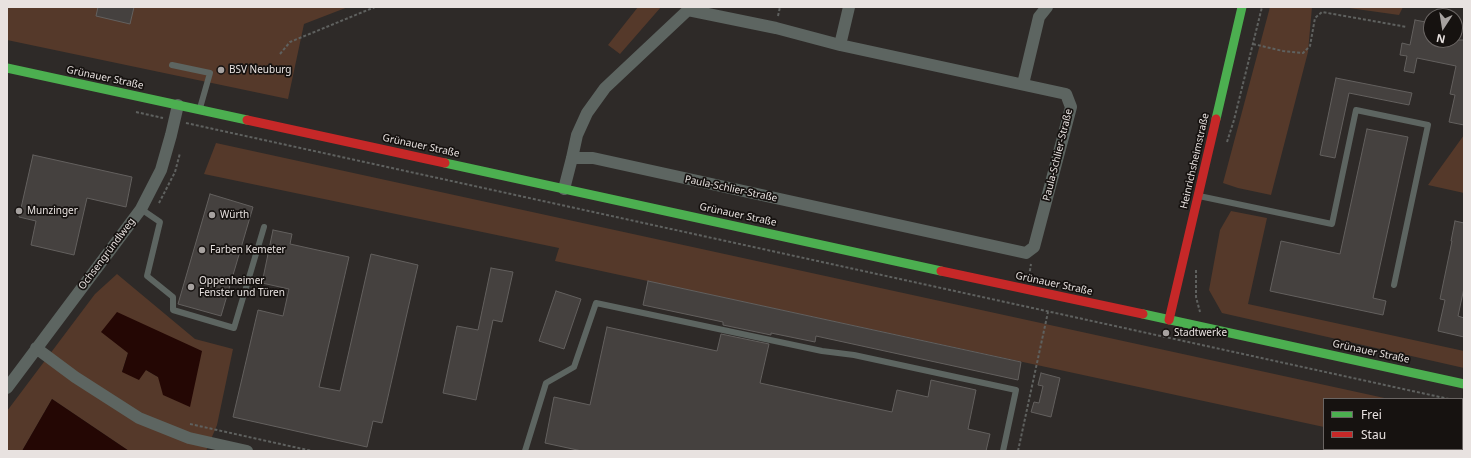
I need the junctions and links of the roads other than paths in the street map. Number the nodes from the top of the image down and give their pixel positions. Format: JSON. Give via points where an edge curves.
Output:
{"nodes":[{"id":1,"x":849,"y":7,"type":"edge"},
{"id":2,"x":1047,"y":7,"type":"edge"},
{"id":3,"x":1242,"y":7,"type":"edge"},
{"id":4,"x":840,"y":45,"type":"junction"},
{"id":5,"x":172,"y":65,"type":"dead end"},
{"id":6,"x":7,"y":68,"type":"edge"},
{"id":7,"x":1023,"y":84,"type":"junction"},
{"id":8,"x":178,"y":105,"type":"junction"},
{"id":9,"x":199,"y":109,"type":"junction"},
{"id":10,"x":572,"y":158,"type":"junction"},
{"id":11,"x":564,"y":188,"type":"junction"},
{"id":12,"x":1198,"y":196,"type":"junction"},
{"id":13,"x":141,"y":209,"type":"junction"},
{"id":14,"x":264,"y":226,"type":"dead end"},
{"id":15,"x":1394,"y":285,"type":"dead end"},
{"id":16,"x":1169,"y":320,"type":"junction"},
{"id":17,"x":36,"y":348,"type":"junction"},
{"id":18,"x":9,"y":382,"type":"edge"},
{"id":19,"x":1464,"y":384,"type":"edge"},
{"id":20,"x":247,"y":451,"type":"edge"},
{"id":21,"x":525,"y":451,"type":"edge"},
{"id":22,"x":1003,"y":451,"type":"edge"}],
"edges":[{"from":1,"to":4,"type":"street"},
{"from":2,"to":7,"type":"street","via":[[1039,17]]},
{"from":3,"to":12,"type":"street","name":"Heinrichsheimstraße"},
{"from":4,"to":7,"type":"street","name":"Paula-Schlier-Straße"},
{"from":4,"to":10,"type":"street","name":"Paula-Schlier-Straße","via":[[776,28],[688,10],[604,88],[587,113]]},
{"from":5,"to":9,"type":"lane","via":[[210,72]]},
{"from":6,"to":8,"type":"street","name":"Grünauer Straße"},
{"from":7,"to":10,"type":"street","name":"Paula-Schlier-Straße","via":[[1066,94],[1071,107],[1034,247],[1026,253],[593,158]]},
{"from":8,"to":9,"type":"street","name":"Grünauer Straße"},
{"from":8,"to":13,"type":"street","name":"Ochsengründlweg","via":[[161,170]]},
{"from":9,"to":11,"type":"street","name":"Grünauer Straße"},
{"from":10,"to":11,"type":"street","name":"Paula-Schlier-Straße"},
{"from":11,"to":16,"type":"street","name":"Grünauer Straße"},
{"from":12,"to":15,"type":"lane","via":[[1332,224],[1356,110],[1428,125]]},
{"from":12,"to":16,"type":"street","name":"Heinrichsheimstraße"},
{"from":13,"to":14,"type":"lane","via":[[160,222],[147,276],[173,297],[173,310],[234,328]]},
{"from":13,"to":17,"type":"street","name":"Ochsengründlweg"},
{"from":16,"to":19,"type":"street","name":"Grünauer Straße"},
{"from":17,"to":18,"type":"street","name":"Ochsengründlweg"},
{"from":17,"to":20,"type":"street","via":[[75,377],[139,418],[189,438]]},
{"from":21,"to":22,"type":"lane","via":[[546,383],[574,367],[596,303],[1016,390]]}]}
